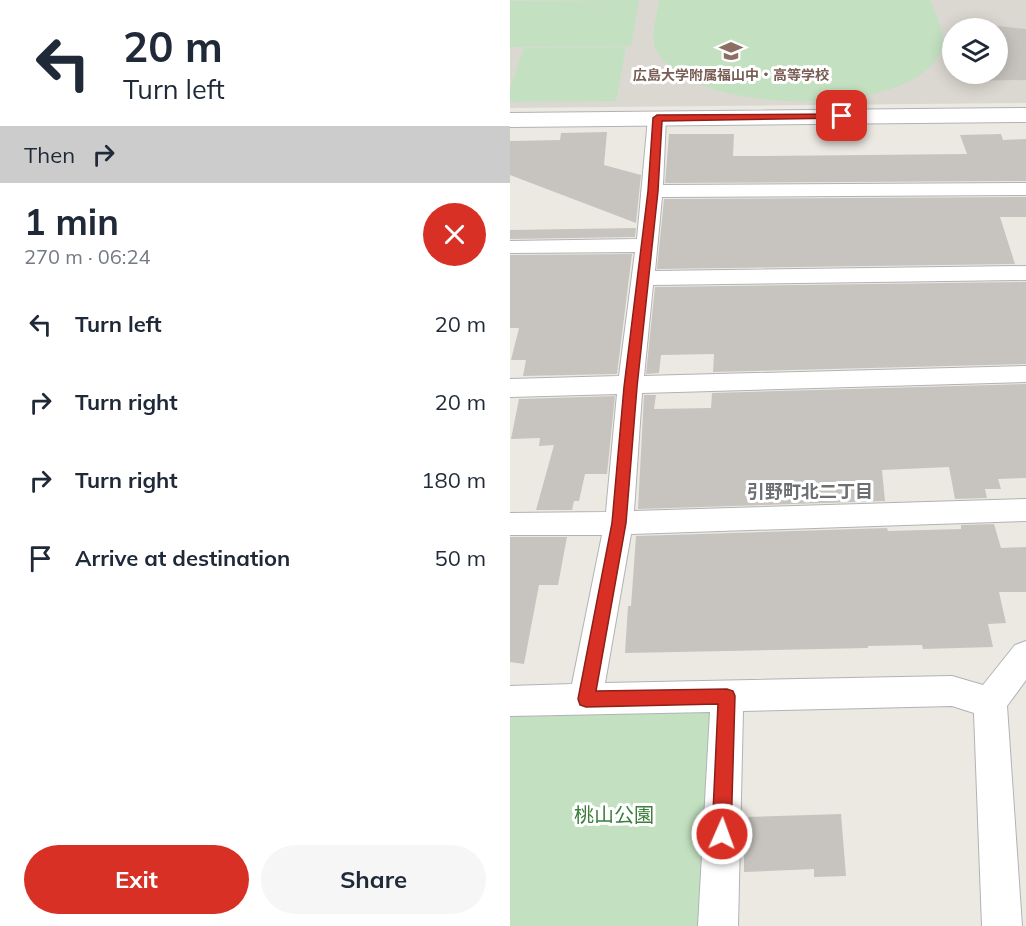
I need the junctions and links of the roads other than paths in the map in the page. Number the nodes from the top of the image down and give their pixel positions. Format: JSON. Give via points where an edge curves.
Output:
{"nodes":[{"id":1,"x":1026,"y":115,"type":"edge"},
{"id":2,"x":657,"y":118,"type":"junction"},
{"id":3,"x":510,"y":120,"type":"edge"},
{"id":4,"x":1026,"y":189,"type":"edge"},
{"id":5,"x":653,"y":191,"type":"junction"},
{"id":6,"x":645,"y":245,"type":"junction"},
{"id":7,"x":510,"y":247,"type":"edge"},
{"id":8,"x":1026,"y":273,"type":"edge"},
{"id":9,"x":643,"y":278,"type":"junction"},
{"id":10,"x":1026,"y":374,"type":"edge"},
{"id":11,"x":630,"y":387,"type":"junction"},
{"id":12,"x":510,"y":388,"type":"edge"},
{"id":13,"x":1026,"y":510,"type":"edge"},
{"id":14,"x":619,"y":523,"type":"junction"},
{"id":15,"x":510,"y":524,"type":"edge"},
{"id":16,"x":1026,"y":655,"type":"edge"},
{"id":17,"x":727,"y":696,"type":"junction"},
{"id":18,"x":586,"y":699,"type":"junction"},
{"id":19,"x":510,"y":701,"type":"edge"},
{"id":20,"x":990,"y":702,"type":"junction"},
{"id":21,"x":718,"y":926,"type":"edge"},
{"id":22,"x":1002,"y":926,"type":"edge"}],
"edges":[{"from":1,"to":2,"type":"street"},
{"from":2,"to":3,"type":"street"},
{"from":2,"to":5,"type":"street"},
{"from":4,"to":5,"type":"street"},
{"from":5,"to":6,"type":"street"},
{"from":6,"to":7,"type":"street"},
{"from":6,"to":9,"type":"street"},
{"from":8,"to":9,"type":"street"},
{"from":9,"to":11,"type":"street"},
{"from":10,"to":11,"type":"street"},
{"from":11,"to":12,"type":"street"},
{"from":11,"to":14,"type":"street"},
{"from":13,"to":14,"type":"street"},
{"from":14,"to":15,"type":"street"},
{"from":14,"to":18,"type":"street"},
{"from":16,"to":20,"type":"street"},
{"from":17,"to":18,"type":"street"},
{"from":17,"to":20,"type":"street","via":[[952,691]]},
{"from":17,"to":21,"type":"street"},
{"from":18,"to":19,"type":"street"},
{"from":20,"to":22,"type":"street"}]}
